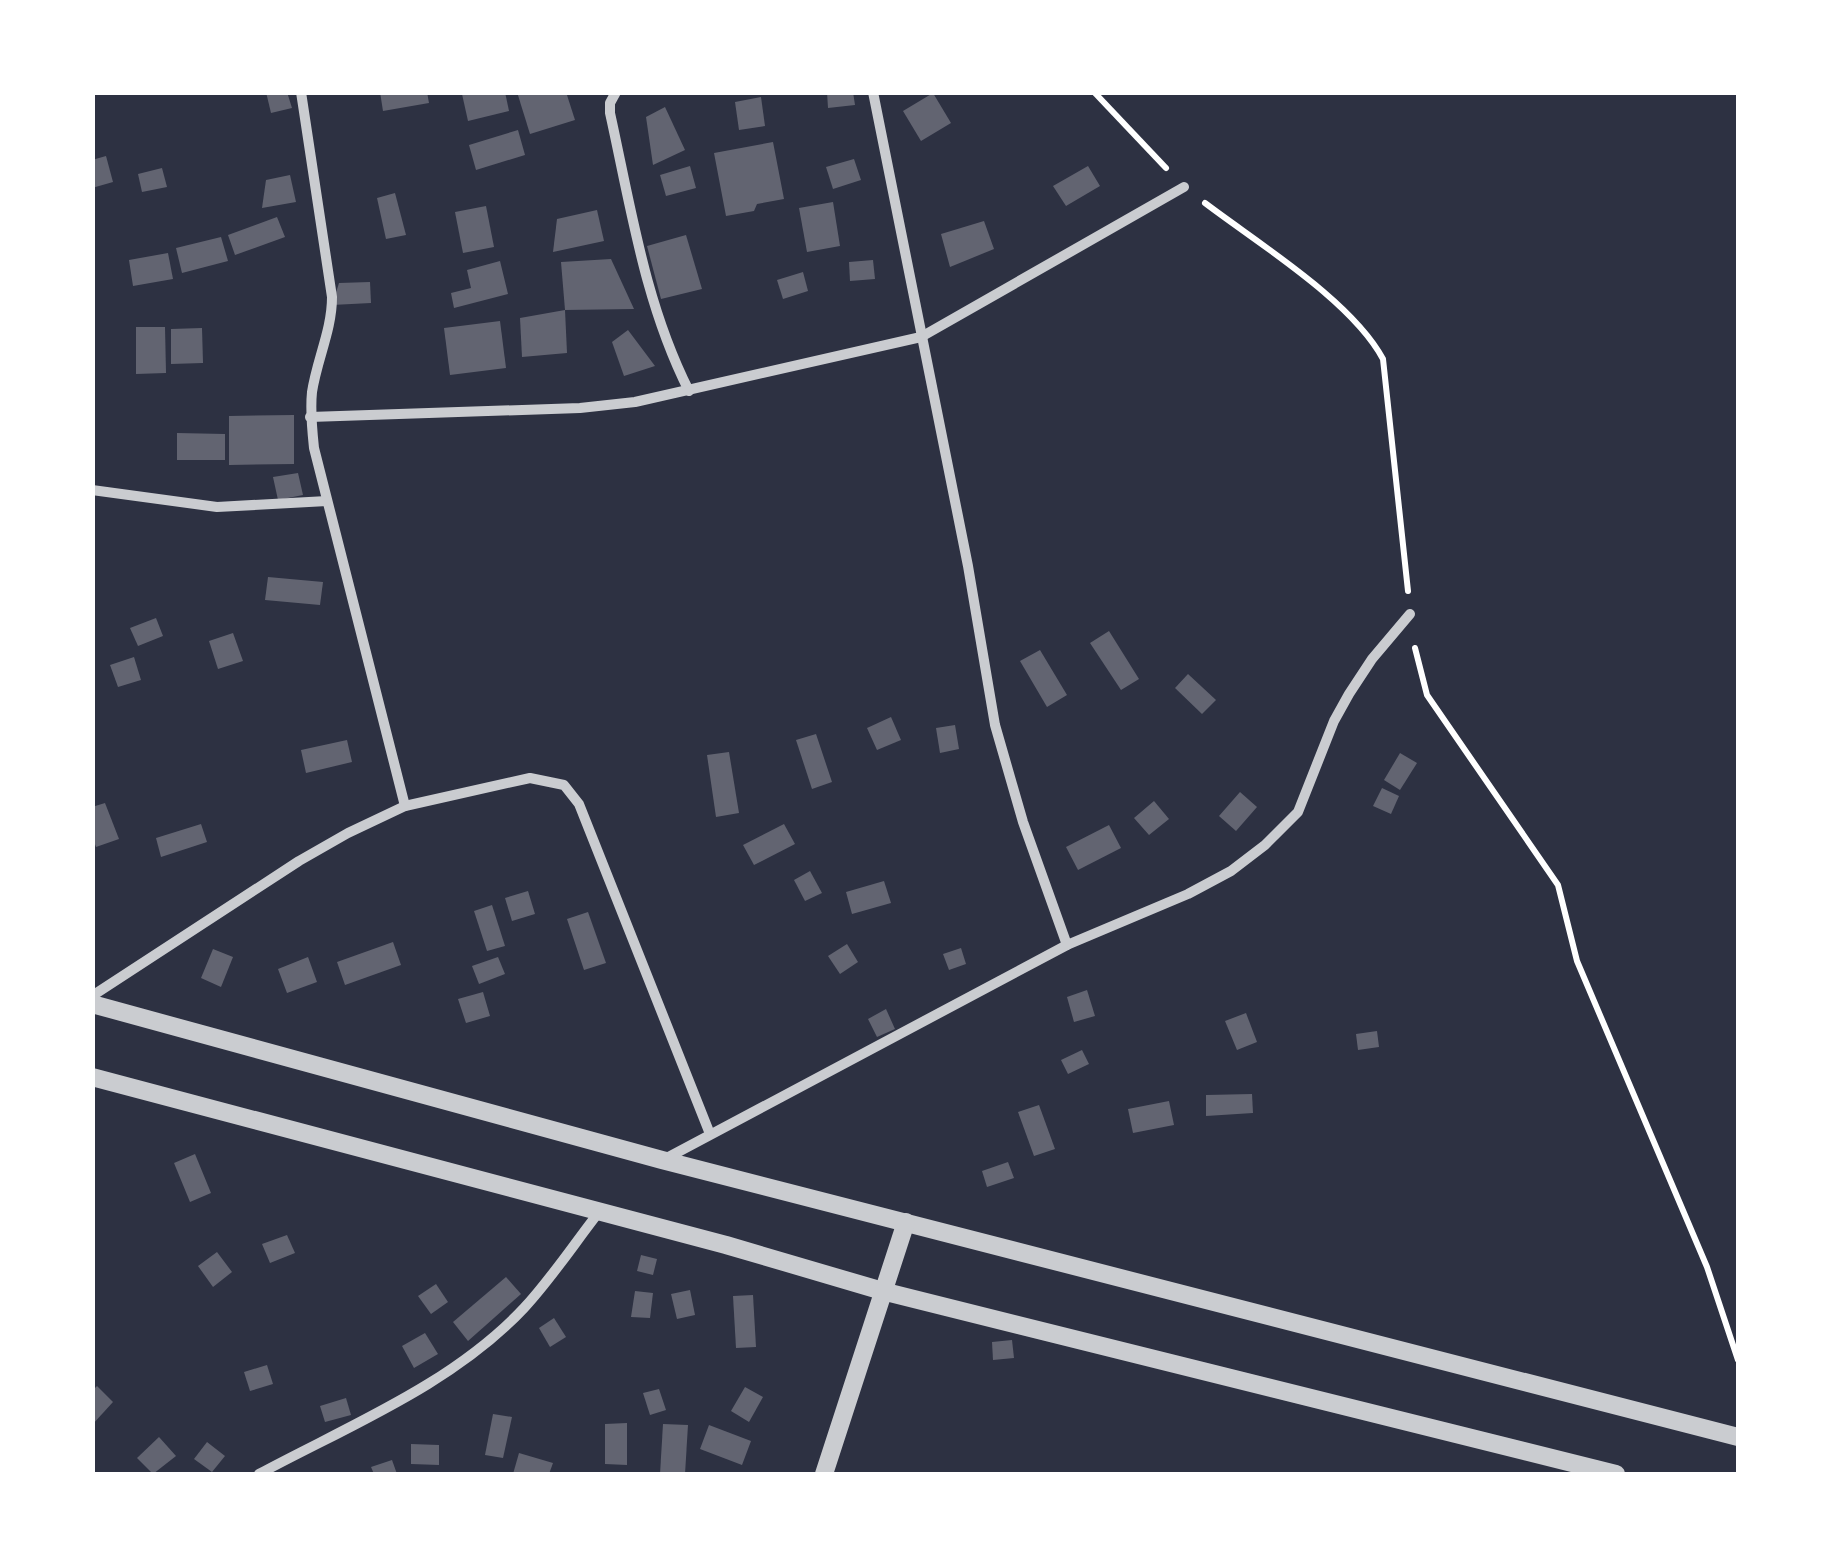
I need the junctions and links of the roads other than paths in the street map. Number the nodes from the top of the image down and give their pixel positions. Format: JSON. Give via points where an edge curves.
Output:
{"nodes":[{"id":1,"x":301,"y":92,"type":"edge"},
{"id":2,"x":616,"y":92,"type":"edge"},
{"id":3,"x":873,"y":92,"type":"edge"},
{"id":4,"x":1184,"y":186,"type":"road end"},
{"id":5,"x":921,"y":337,"type":"junction"},
{"id":6,"x":689,"y":391,"type":"junction"},
{"id":7,"x":310,"y":417,"type":"junction"},
{"id":8,"x":92,"y":490,"type":"edge"},
{"id":9,"x":328,"y":501,"type":"junction"},
{"id":10,"x":1410,"y":614,"type":"road end"},
{"id":11,"x":405,"y":806,"type":"junction"},
{"id":12,"x":1067,"y":944,"type":"junction"},
{"id":13,"x":92,"y":996,"type":"edge"},
{"id":14,"x":92,"y":1004,"type":"edge"},
{"id":15,"x":92,"y":1077,"type":"edge"},
{"id":16,"x":710,"y":1134,"type":"junction"},
{"id":17,"x":662,"y":1160,"type":"junction"},
{"id":18,"x":599,"y":1212,"type":"junction"},
{"id":19,"x":906,"y":1222,"type":"junction"},
{"id":20,"x":886,"y":1292,"type":"junction"},
{"id":21,"x":1738,"y":1437,"type":"edge"},
{"id":22,"x":259,"y":1474,"type":"edge"},
{"id":23,"x":824,"y":1474,"type":"edge"},
{"id":24,"x":1616,"y":1474,"type":"edge"}],
"edges":[{"from":1,"to":7,"type":"street","via":[[332,297]]},
{"from":2,"to":6,"type":"street","via":[[610,114],[649,292]]},
{"from":3,"to":5,"type":"street"},
{"from":4,"to":5,"type":"street"},
{"from":5,"to":6,"type":"street"},
{"from":5,"to":12,"type":"street","via":[[996,725]]},
{"from":6,"to":7,"type":"street","via":[[580,408]]},
{"from":7,"to":9,"type":"street"},
{"from":8,"to":9,"type":"street","via":[[217,507]]},
{"from":9,"to":11,"type":"street"},
{"from":10,"to":12,"type":"street","via":[[1349,694],[1298,812],[1265,845],[1188,894]]},
{"from":11,"to":13,"type":"street","via":[[298,862]]},
{"from":11,"to":16,"type":"street","via":[[530,778],[564,784],[579,804]]},
{"from":12,"to":16,"type":"street"},
{"from":14,"to":17,"type":"street"},
{"from":15,"to":18,"type":"street"},
{"from":16,"to":17,"type":"street"},
{"from":17,"to":19,"type":"street"},
{"from":18,"to":20,"type":"street"},
{"from":18,"to":22,"type":"street","via":[[524,1308],[478,1349],[426,1385]]},
{"from":19,"to":20,"type":"street"},
{"from":19,"to":21,"type":"street"},
{"from":20,"to":23,"type":"street"},
{"from":20,"to":24,"type":"street"}]}
